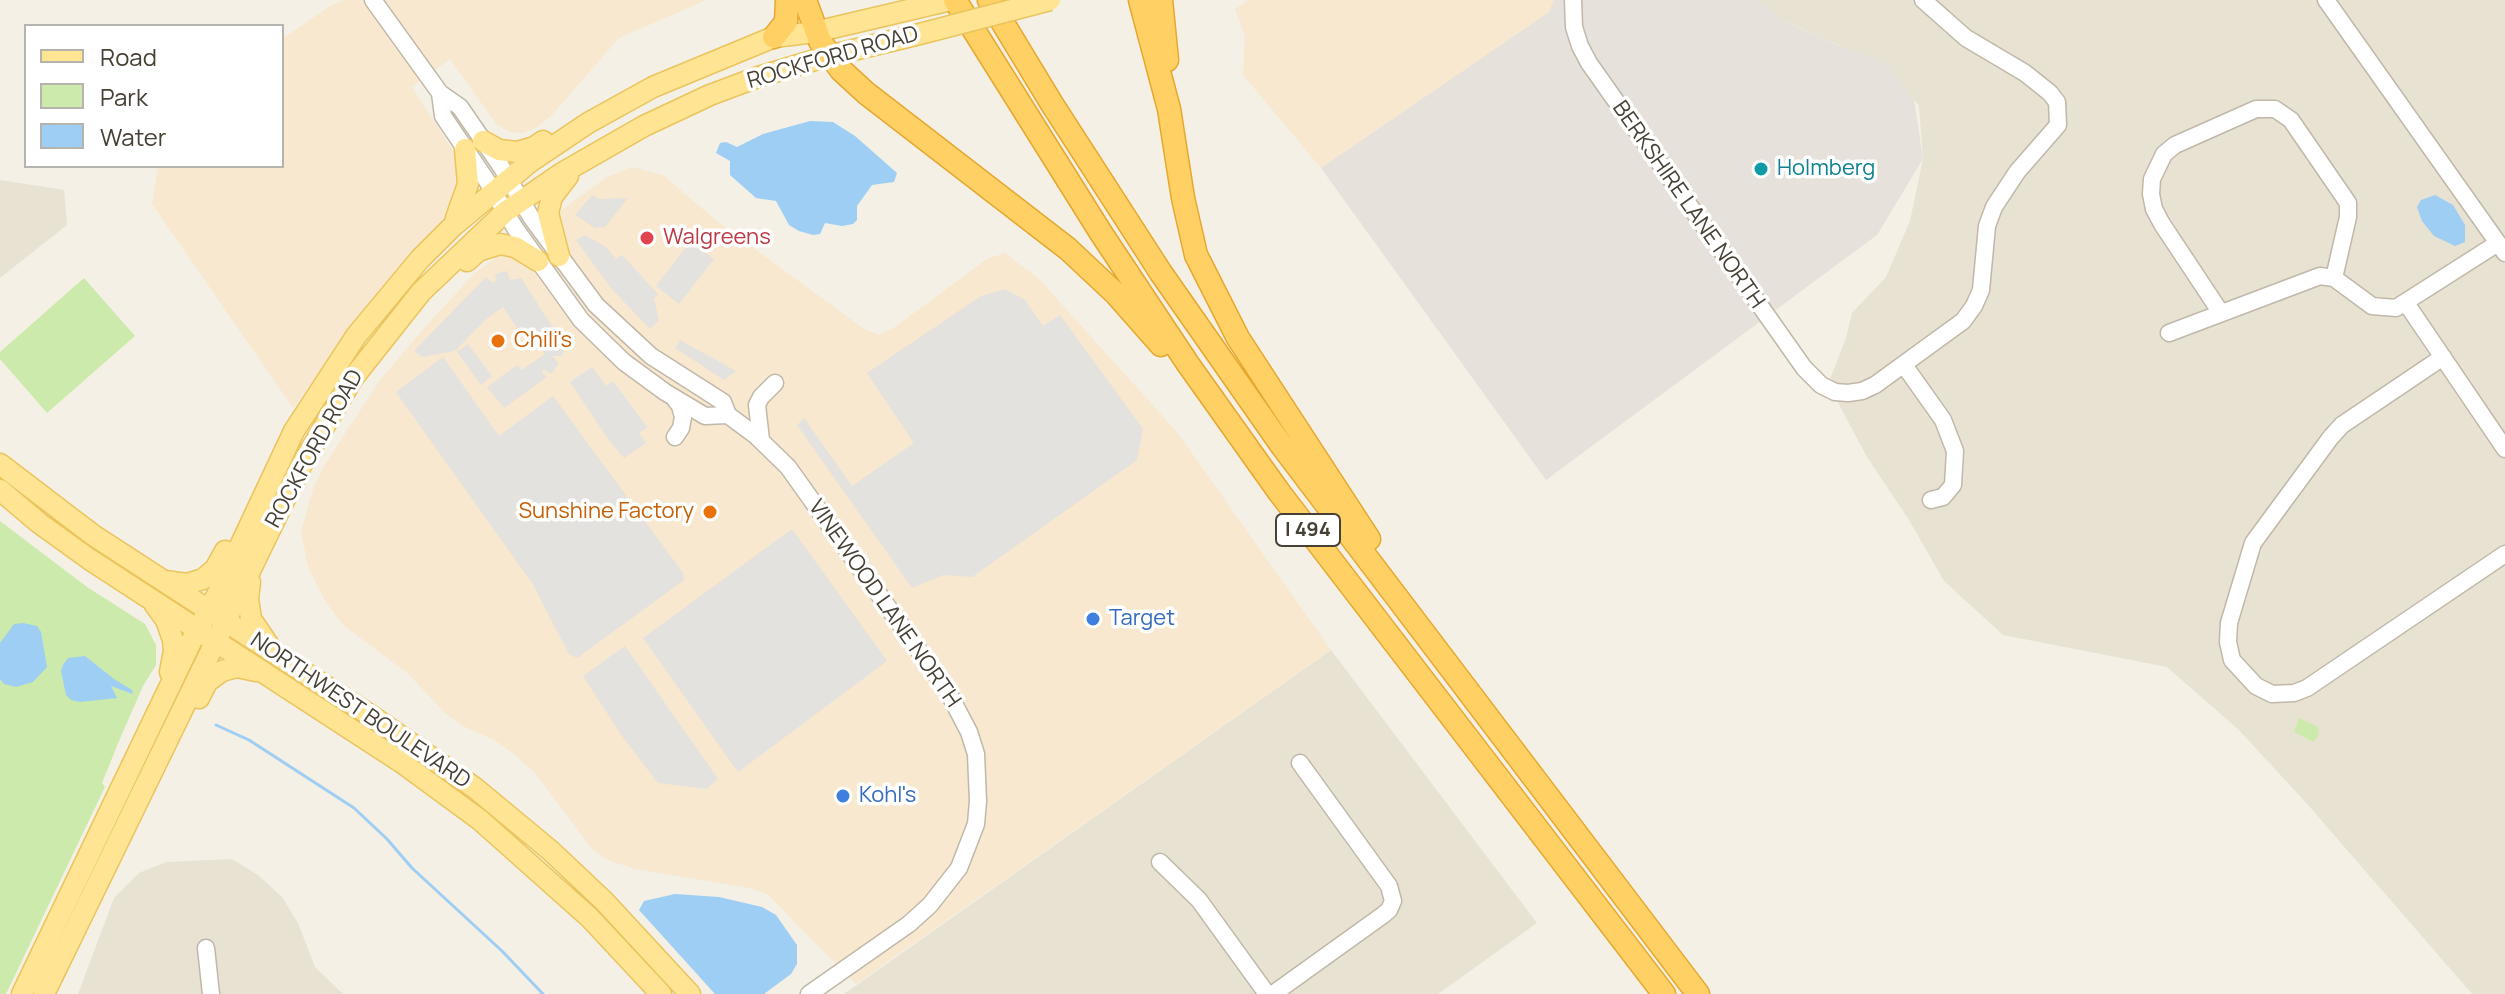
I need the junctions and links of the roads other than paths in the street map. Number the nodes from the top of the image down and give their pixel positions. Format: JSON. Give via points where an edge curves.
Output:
{"nodes":[{"id":1,"x":373,"y":0,"type":"edge"},
{"id":2,"x":787,"y":0,"type":"edge"},
{"id":3,"x":805,"y":0,"type":"edge"},
{"id":4,"x":953,"y":0,"type":"edge"},
{"id":5,"x":989,"y":0,"type":"edge"},
{"id":6,"x":1050,"y":0,"type":"edge"},
{"id":7,"x":1140,"y":0,"type":"edge"},
{"id":8,"x":1161,"y":0,"type":"edge"},
{"id":9,"x":1573,"y":0,"type":"edge"},
{"id":10,"x":1923,"y":0,"type":"edge"},
{"id":11,"x":2326,"y":0,"type":"edge"},
{"id":12,"x":815,"y":32,"type":"junction"},
{"id":13,"x":774,"y":37,"type":"junction"},
{"id":14,"x":828,"y":56,"type":"junction"},
{"id":15,"x":674,"y":76,"type":"junction"},
{"id":16,"x":1169,"y":109,"type":"junction"},
{"id":17,"x":474,"y":145,"type":"junction"},
{"id":18,"x":596,"y":153,"type":"junction"},
{"id":19,"x":501,"y":185,"type":"junction"},
{"id":20,"x":513,"y":206,"type":"junction"},
{"id":21,"x":452,"y":227,"type":"junction"},
{"id":22,"x":2501,"y":248,"type":"edge"},
{"id":23,"x":559,"y":256,"type":"junction"},
{"id":24,"x":538,"y":261,"type":"junction"},
{"id":25,"x":2334,"y":278,"type":"junction"},
{"id":26,"x":421,"y":292,"type":"junction"},
{"id":27,"x":2406,"y":303,"type":"junction"},
{"id":28,"x":2221,"y":313,"type":"junction"},
{"id":29,"x":2169,"y":333,"type":"dead end"},
{"id":30,"x":2443,"y":357,"type":"junction"},
{"id":31,"x":1904,"y":365,"type":"junction"},
{"id":32,"x":775,"y":383,"type":"dead end"},
{"id":33,"x":673,"y":397,"type":"junction"},
{"id":34,"x":728,"y":415,"type":"junction"},
{"id":35,"x":675,"y":437,"type":"dead end"},
{"id":36,"x":761,"y":440,"type":"junction"},
{"id":37,"x":2505,"y":449,"type":"edge"},
{"id":38,"x":1254,"y":457,"type":"junction"},
{"id":39,"x":0,"y":464,"type":"edge"},
{"id":40,"x":267,"y":489,"type":"junction"},
{"id":41,"x":0,"y":490,"type":"edge"},
{"id":42,"x":1931,"y":500,"type":"dead end"},
{"id":43,"x":2505,"y":554,"type":"edge"},
{"id":44,"x":256,"y":558,"type":"junction"},
{"id":45,"x":160,"y":579,"type":"junction"},
{"id":46,"x":150,"y":599,"type":"junction"},
{"id":47,"x":207,"y":610,"type":"junction"},
{"id":48,"x":1414,"y":621,"type":"junction"},
{"id":49,"x":225,"y":622,"type":"junction"},
{"id":50,"x":198,"y":629,"type":"junction"},
{"id":51,"x":216,"y":641,"type":"junction"},
{"id":52,"x":281,"y":658,"type":"junction"},
{"id":53,"x":263,"y":672,"type":"junction"},
{"id":54,"x":168,"y":690,"type":"junction"},
{"id":55,"x":163,"y":749,"type":"junction"},
{"id":56,"x":1300,"y":763,"type":"dead end"},
{"id":57,"x":1160,"y":862,"type":"dead end"},
{"id":58,"x":206,"y":948,"type":"dead end"},
{"id":59,"x":22,"y":994,"type":"edge"},
{"id":60,"x":44,"y":994,"type":"edge"},
{"id":61,"x":211,"y":994,"type":"edge"},
{"id":62,"x":661,"y":994,"type":"edge"},
{"id":63,"x":690,"y":994,"type":"edge"},
{"id":64,"x":809,"y":994,"type":"edge"},
{"id":65,"x":1270,"y":994,"type":"edge"},
{"id":66,"x":1664,"y":994,"type":"edge"},
{"id":67,"x":1698,"y":994,"type":"edge"}],
"edges":[{"from":1,"to":17,"type":"street","name":"VINEWOOD LANE NORTH","via":[[440,93],[443,116]]},
{"from":2,"to":13,"type":"highway","via":[[786,22]]},
{"from":3,"to":12,"type":"highway"},
{"from":4,"to":12,"type":"main road","name":"ROCKFORD ROAD"},
{"from":4,"to":38,"type":"highway","number":"I 494","via":[[1101,233]]},
{"from":5,"to":48,"type":"highway","number":"I 494","via":[[1161,273]]},
{"from":6,"to":14,"type":"main road","name":"ROCKFORD ROAD","bridge":true},
{"from":7,"to":16,"type":"highway"},
{"from":8,"to":16,"type":"highway"},
{"from":9,"to":31,"type":"street","name":"BERKSHIRE LANE NORTH","via":[[1574,27],[1589,63],[1811,376],[1835,392],[1862,391]]},
{"from":10,"to":31,"type":"street","via":[[1966,38],[2025,73],[2057,102],[2058,125],[1994,207],[1974,306],[1949,334]]},
{"from":11,"to":22,"type":"street"},
{"from":12,"to":13,"type":"main road","name":"ROCKFORD ROAD"},
{"from":12,"to":14,"type":"highway"},
{"from":13,"to":15,"type":"main road","name":"ROCKFORD ROAD"},
{"from":14,"to":18,"type":"main road","name":"ROCKFORD ROAD","via":[[710,95]]},
{"from":14,"to":38,"type":"highway","via":[[866,93],[1104,282]]},
{"from":15,"to":17,"type":"main road","via":[[654,77],[524,151]]},
{"from":15,"to":19,"type":"main road","name":"ROCKFORD ROAD","via":[[588,123]]},
{"from":16,"to":48,"type":"highway","via":[[1189,229],[1210,286],[1269,388],[1406,594]]},
{"from":17,"to":19,"type":"street","name":"VINEWOOD LANE NORTH"},
{"from":17,"to":21,"type":"main road","via":[[464,200]]},
{"from":18,"to":20,"type":"main road","name":"ROCKFORD ROAD"},
{"from":18,"to":23,"type":"main road","via":[[564,181],[549,206]]},
{"from":19,"to":20,"type":"street","name":"VINEWOOD LANE NORTH"},
{"from":19,"to":21,"type":"main road","name":"ROCKFORD ROAD"},
{"from":20,"to":23,"type":"street","name":"VINEWOOD LANE NORTH"},
{"from":20,"to":24,"type":"street","name":"VINEWOOD LANE NORTH"},
{"from":20,"to":26,"type":"main road","name":"ROCKFORD ROAD"},
{"from":21,"to":40,"type":"main road","name":"ROCKFORD ROAD","via":[[347,347],[294,431]]},
{"from":22,"to":27,"type":"street"},
{"from":23,"to":34,"type":"street","name":"VINEWOOD LANE NORTH","via":[[599,308],[651,356],[723,402]]},
{"from":24,"to":26,"type":"main road","via":[[515,247],[492,245],[440,285]]},
{"from":24,"to":33,"type":"street","name":"VINEWOOD LANE NORTH","via":[[599,339]]},
{"from":25,"to":27,"type":"street","via":[[2372,306],[2396,308]]},
{"from":25,"to":28,"type":"street","via":[[2308,278]]},
{"from":25,"to":28,"type":"street","via":[[2348,203],[2291,120],[2275,109],[2256,109],[2175,145],[2164,154],[2152,179],[2151,194],[2162,224]]},
{"from":26,"to":44,"type":"main road","name":"ROCKFORD ROAD","via":[[364,363],[325,424]]},
{"from":27,"to":30,"type":"street"},
{"from":28,"to":29,"type":"street"},
{"from":30,"to":37,"type":"street"},
{"from":30,"to":43,"type":"street","via":[[2342,425],[2253,543],[2229,623],[2232,660],[2256,686],[2272,694],[2307,688]]},
{"from":31,"to":42,"type":"street","via":[[1943,420],[1955,451],[1953,485],[1943,497]]},
{"from":32,"to":36,"type":"street","via":[[757,405]]},
{"from":33,"to":34,"type":"street","name":"VINEWOOD LANE NORTH","via":[[705,416]]},
{"from":33,"to":35,"type":"street","via":[[683,417]]},
{"from":34,"to":36,"type":"street","name":"VINEWOOD LANE NORTH"},
{"from":36,"to":64,"type":"street","name":"VINEWOOD LANE NORTH","via":[[796,479],[947,690],[976,754],[979,778],[976,824],[959,868],[930,905]]},
{"from":38,"to":66,"type":"highway","number":"I 494"},
{"from":39,"to":45,"type":"main road","name":"NORTHWEST BOULEVARD","via":[[69,519]]},
{"from":40,"to":45,"type":"main road","via":[[252,499],[210,574],[187,584]]},
{"from":40,"to":47,"type":"main road","name":"ROCKFORD ROAD"},
{"from":41,"to":46,"type":"main road","name":"NORTHWEST BOULEVARD"},
{"from":44,"to":49,"type":"main road","name":"ROCKFORD ROAD"},
{"from":44,"to":52,"type":"main road","via":[[249,587],[251,619]]},
{"from":45,"to":47,"type":"main road","name":"NORTHWEST BOULEVARD"},
{"from":46,"to":50,"type":"main road","name":"NORTHWEST BOULEVARD"},
{"from":46,"to":54,"type":"main road","via":[[173,640]]},
{"from":47,"to":49,"type":"main road","name":"NORTHWEST BOULEVARD"},
{"from":47,"to":50,"type":"main road","name":"ROCKFORD ROAD"},
{"from":48,"to":67,"type":"highway","number":"I 494"},
{"from":49,"to":51,"type":"main road","name":"ROCKFORD ROAD"},
{"from":49,"to":52,"type":"main road","name":"NORTHWEST BOULEVARD"},
{"from":50,"to":51,"type":"main road","name":"NORTHWEST BOULEVARD"},
{"from":50,"to":54,"type":"main road","name":"ROCKFORD ROAD"},
{"from":51,"to":53,"type":"main road","name":"NORTHWEST BOULEVARD"},
{"from":51,"to":55,"type":"main road","name":"ROCKFORD ROAD"},
{"from":52,"to":63,"type":"main road","name":"NORTHWEST BOULEVARD","via":[[435,758],[513,819],[604,901]]},
{"from":53,"to":55,"type":"main road","via":[[237,667],[215,675],[177,740]]},
{"from":53,"to":62,"type":"main road","name":"NORTHWEST BOULEVARD","via":[[480,820],[590,918]]},
{"from":54,"to":59,"type":"main road","name":"ROCKFORD ROAD"},
{"from":55,"to":60,"type":"main road","name":"ROCKFORD ROAD"},
{"from":56,"to":65,"type":"street","via":[[1393,894],[1389,910]]},
{"from":57,"to":65,"type":"street","via":[[1199,900]]},
{"from":58,"to":61,"type":"street"}]}
